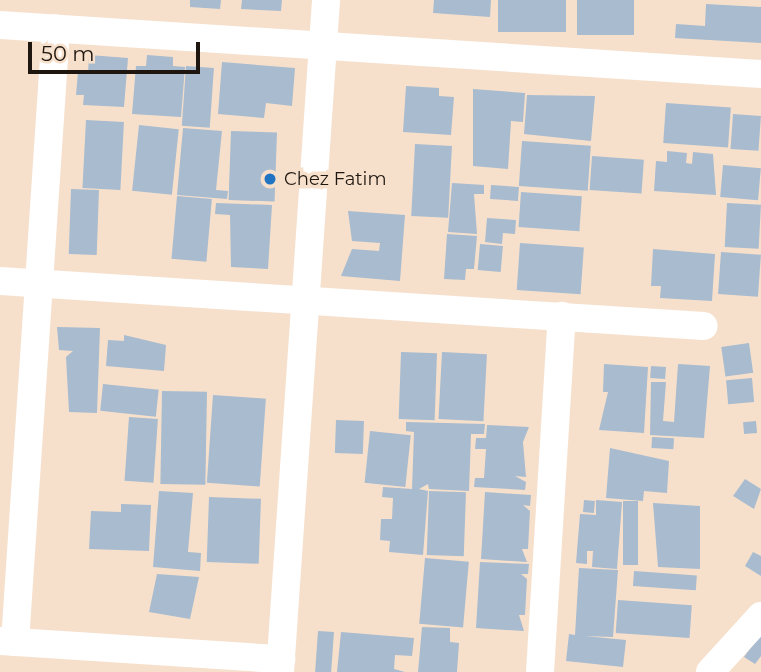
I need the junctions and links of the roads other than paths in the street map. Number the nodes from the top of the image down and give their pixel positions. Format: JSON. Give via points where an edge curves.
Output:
{"nodes":[{"id":1,"x":326,"y":0,"type":"edge"},
{"id":2,"x":0,"y":24,"type":"edge"},
{"id":3,"x":56,"y":28,"type":"junction"},
{"id":4,"x":322,"y":45,"type":"junction"},
{"id":5,"x":761,"y":74,"type":"edge"},
{"id":6,"x":0,"y":281,"type":"edge"},
{"id":7,"x":40,"y":282,"type":"junction"},
{"id":8,"x":307,"y":300,"type":"junction"},
{"id":9,"x":562,"y":316,"type":"junction"},
{"id":10,"x":704,"y":326,"type":"dead end"},
{"id":11,"x":761,"y":616,"type":"edge"},
{"id":12,"x":7,"y":642,"type":"edge"},
{"id":13,"x":281,"y":666,"type":"edge"},
{"id":14,"x":540,"y":672,"type":"edge"},
{"id":15,"x":710,"y":672,"type":"edge"}],
"edges":[{"from":1,"to":4,"type":"street"},
{"from":2,"to":3,"type":"street"},
{"from":3,"to":4,"type":"street"},
{"from":3,"to":7,"type":"street"},
{"from":4,"to":5,"type":"street"},
{"from":4,"to":8,"type":"street"},
{"from":6,"to":7,"type":"street"},
{"from":7,"to":8,"type":"street"},
{"from":7,"to":12,"type":"street"},
{"from":8,"to":9,"type":"street"},
{"from":8,"to":13,"type":"street"},
{"from":9,"to":10,"type":"street"},
{"from":9,"to":14,"type":"street"},
{"from":11,"to":15,"type":"street"},
{"from":12,"to":13,"type":"street"}]}
